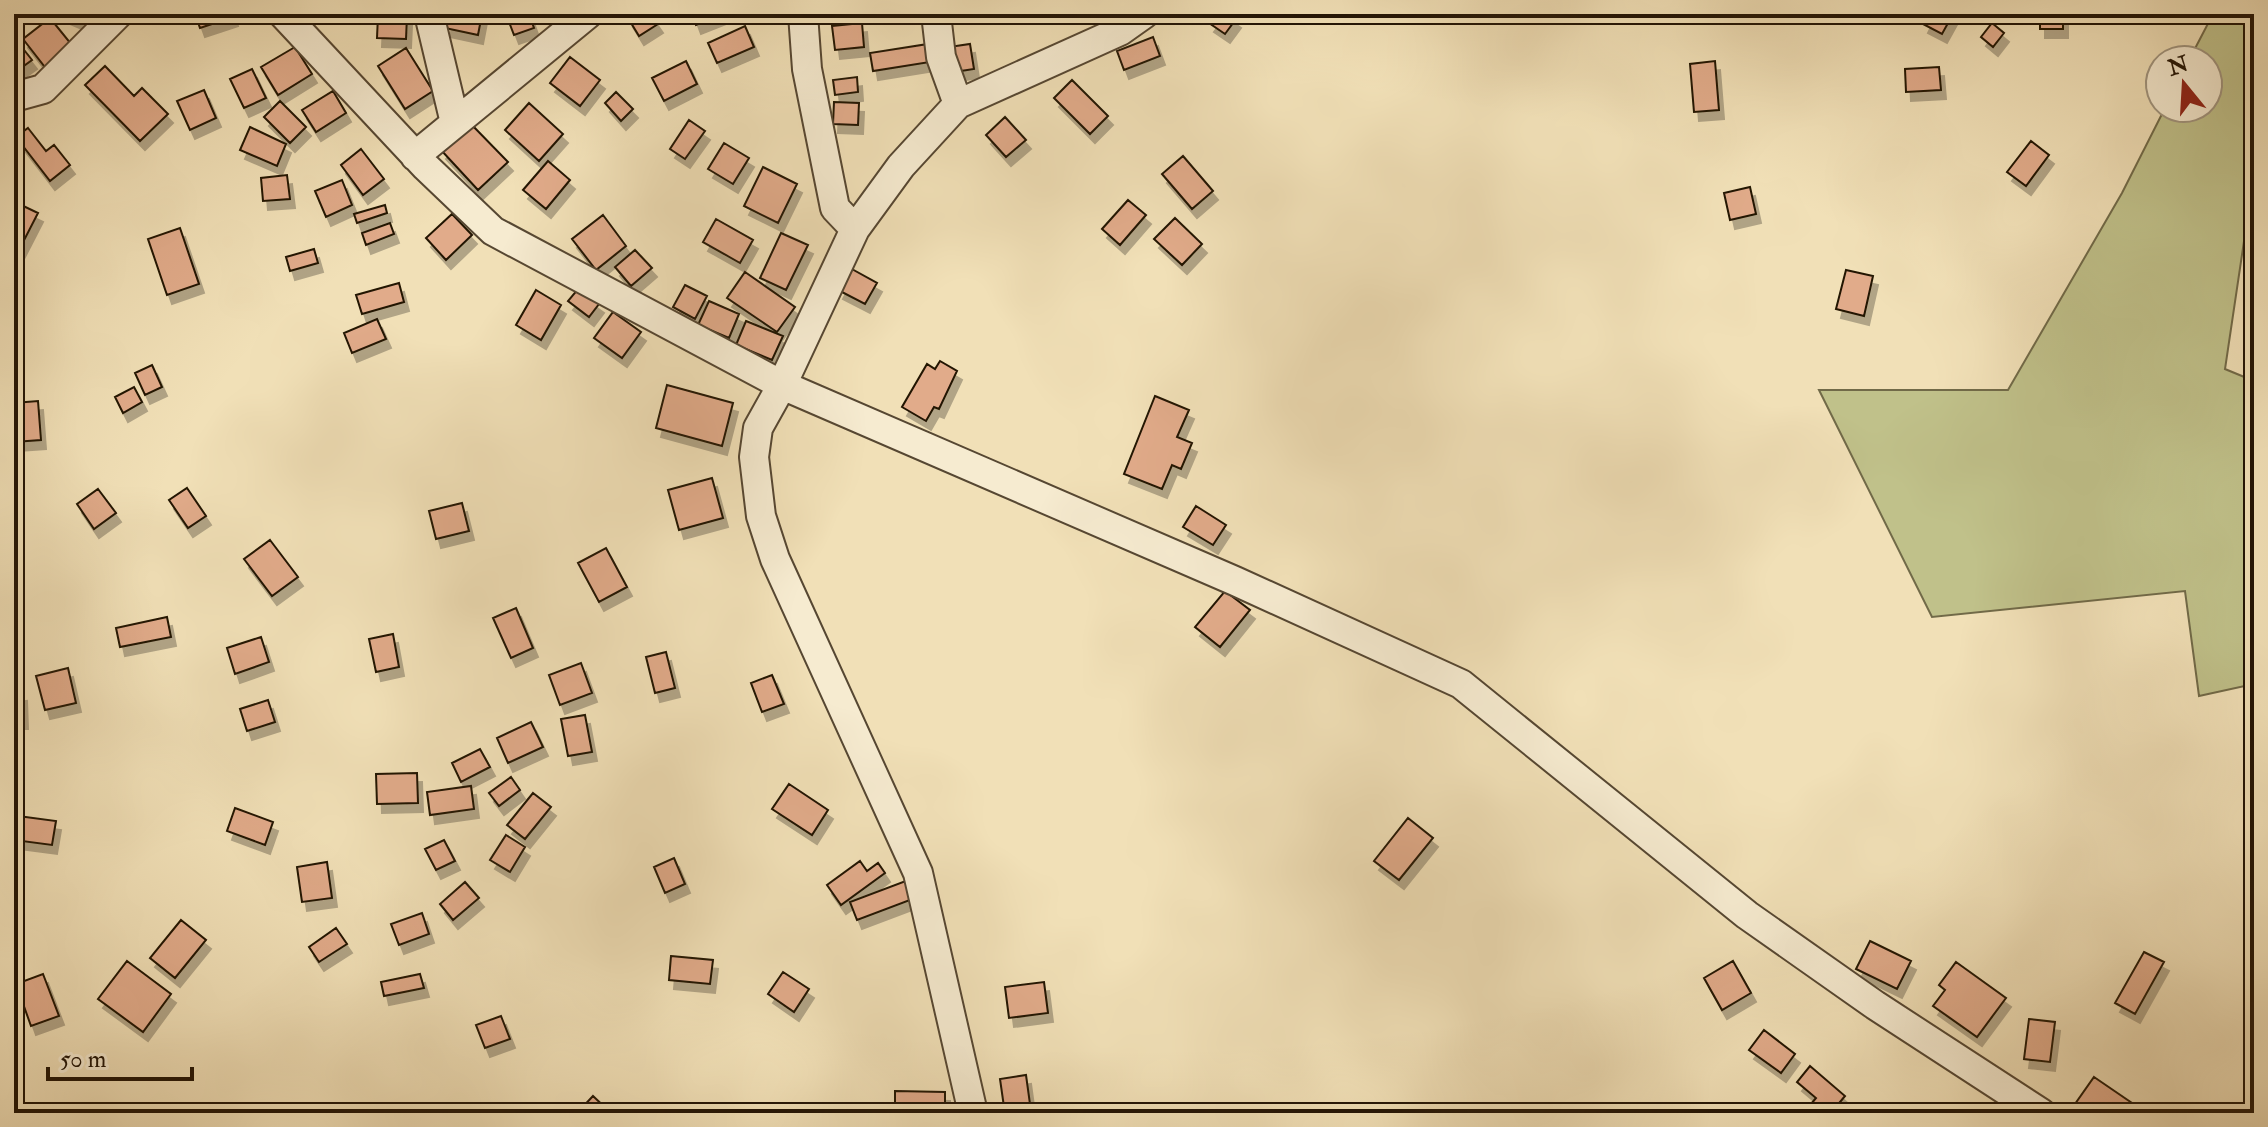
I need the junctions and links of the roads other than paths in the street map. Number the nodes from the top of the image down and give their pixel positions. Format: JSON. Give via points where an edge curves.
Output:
{"nodes":[{"id":1,"x":118,"y":14,"type":"edge"},
{"id":2,"x":283,"y":14,"type":"edge"},
{"id":3,"x":429,"y":14,"type":"edge"},
{"id":4,"x":588,"y":14,"type":"edge"},
{"id":5,"x":803,"y":14,"type":"edge"},
{"id":6,"x":936,"y":14,"type":"edge"},
{"id":7,"x":1144,"y":14,"type":"edge"},
{"id":8,"x":14,"y":97,"type":"edge"},
{"id":9,"x":958,"y":104,"type":"junction"},
{"id":10,"x":455,"y":123,"type":"junction"},
{"id":11,"x":415,"y":156,"type":"junction"},
{"id":12,"x":855,"y":229,"type":"junction"},
{"id":13,"x":782,"y":385,"type":"junction"},
{"id":14,"x":973,"y":1113,"type":"edge"},
{"id":15,"x":2041,"y":1113,"type":"edge"}],
"edges":[{"from":1,"to":8,"type":"street","via":[[43,89]]},
{"from":2,"to":11,"type":"street"},
{"from":3,"to":10,"type":"street"},
{"from":4,"to":10,"type":"street"},
{"from":5,"to":12,"type":"street","via":[[807,69],[835,208]]},
{"from":6,"to":9,"type":"street","via":[[941,57]]},
{"from":7,"to":9,"type":"street","via":[[1120,31]]},
{"from":9,"to":12,"type":"street","via":[[901,166]]},
{"from":10,"to":11,"type":"street"},
{"from":11,"to":13,"type":"street","via":[[493,231]]},
{"from":12,"to":13,"type":"street"},
{"from":13,"to":14,"type":"street","via":[[758,428],[754,457],[761,516],[775,559],[918,873]]},
{"from":13,"to":15,"type":"street","via":[[1461,684],[1747,915]]}]}
